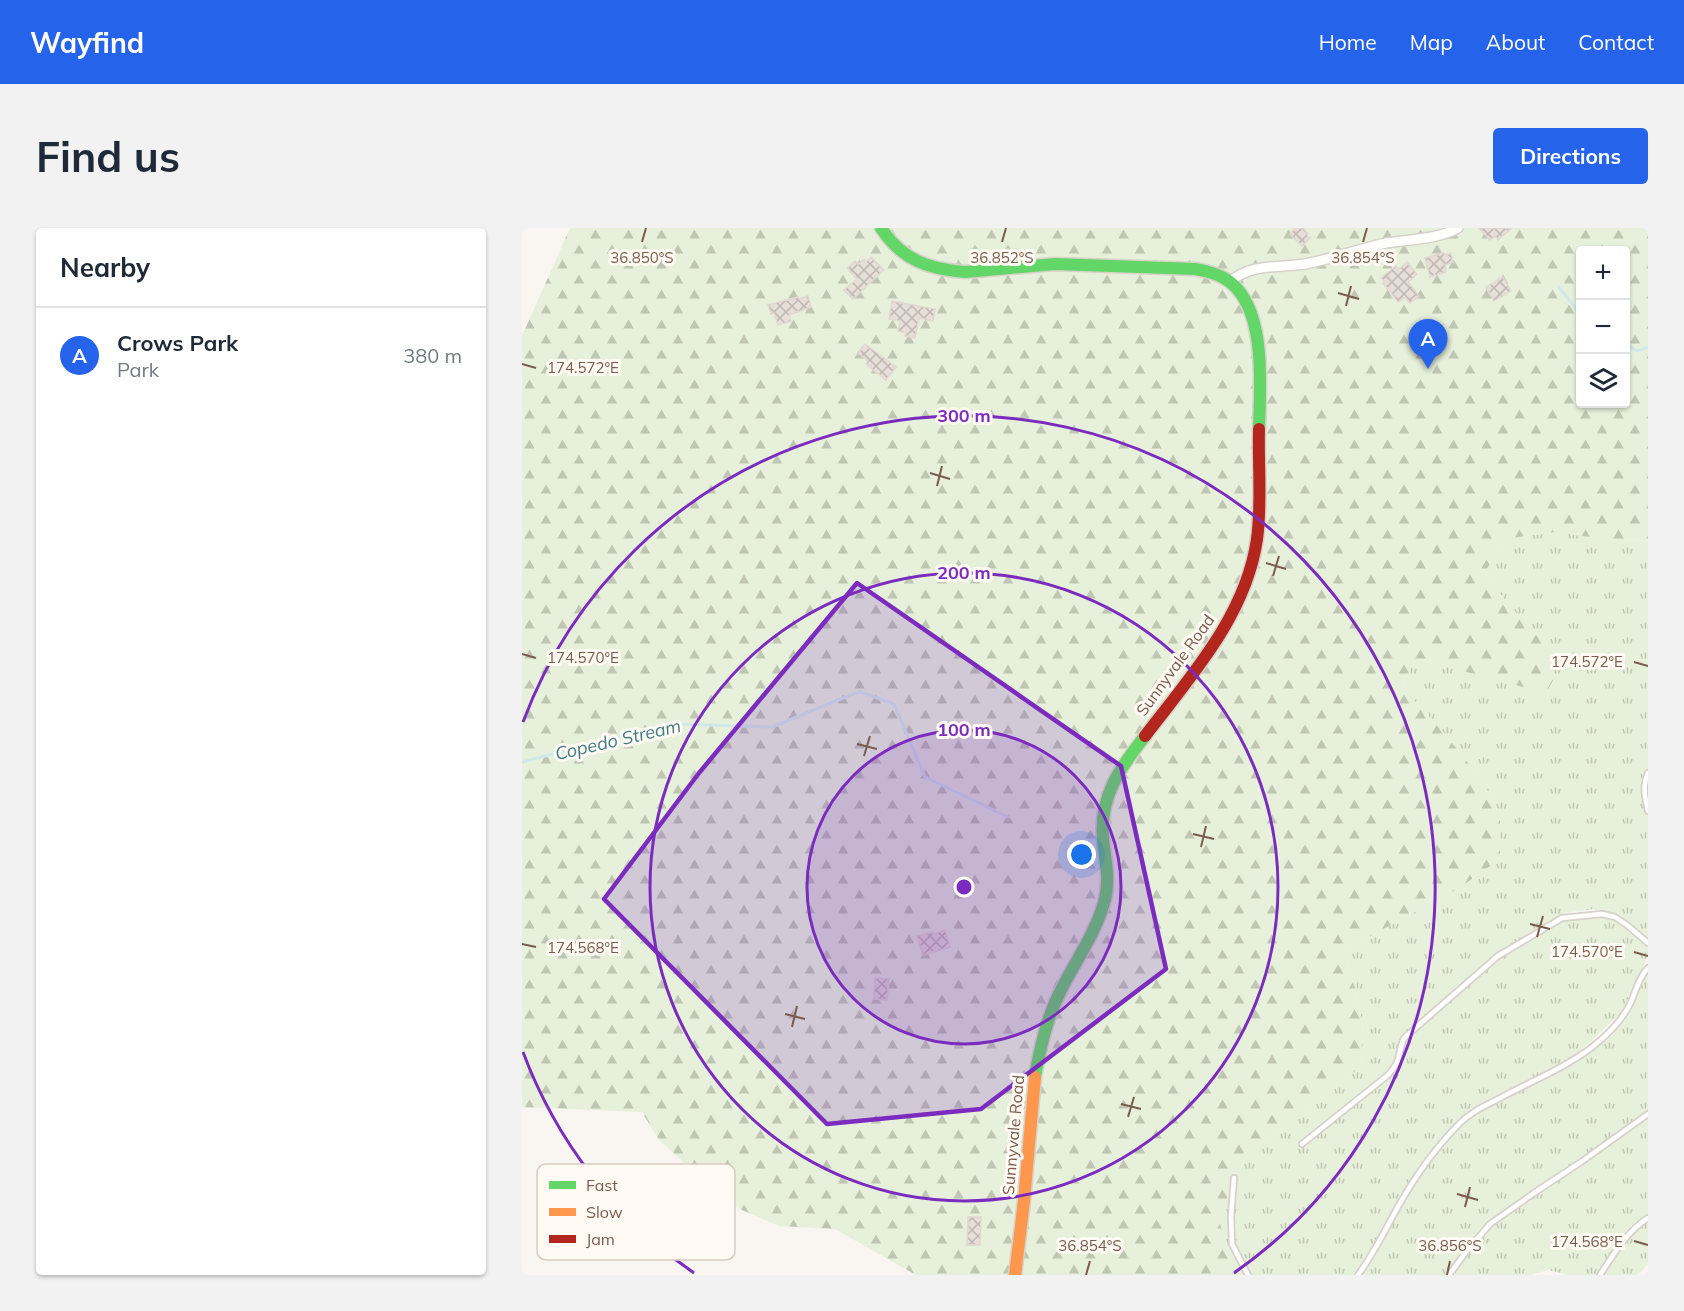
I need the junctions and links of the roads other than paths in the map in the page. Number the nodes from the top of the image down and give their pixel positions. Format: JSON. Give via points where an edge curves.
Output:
{"nodes":[{"id":1,"x":881,"y":228,"type":"edge"},
{"id":2,"x":1458,"y":228,"type":"edge"},
{"id":3,"x":1230,"y":282,"type":"junction"},
{"id":4,"x":1648,"y":773,"type":"edge"},
{"id":5,"x":1648,"y":811,"type":"edge"},
{"id":6,"x":1648,"y":943,"type":"edge"},
{"id":7,"x":1648,"y":968,"type":"edge"},
{"id":8,"x":1648,"y":1114,"type":"edge"},
{"id":9,"x":1302,"y":1144,"type":"dead end"},
{"id":10,"x":1234,"y":1178,"type":"dead end"},
{"id":11,"x":1648,"y":1218,"type":"edge"},
{"id":12,"x":1015,"y":1275,"type":"edge"},
{"id":13,"x":1248,"y":1275,"type":"edge"},
{"id":14,"x":1358,"y":1275,"type":"edge"},
{"id":15,"x":1449,"y":1275,"type":"edge"},
{"id":16,"x":1600,"y":1275,"type":"edge"}],
"edges":[{"from":1,"to":3,"type":"street","name":"Sunnyvale Road","via":[[902,253],[939,269],[965,272],[1055,264],[1205,270]]},
{"from":2,"to":3,"type":"street","via":[[1313,262],[1254,269]]},
{"from":3,"to":12,"type":"street","name":"Sunnyvale Road","via":[[1249,308],[1260,370],[1258,525],[1253,556],[1244,587],[1223,630],[1125,761],[1106,801],[1102,825],[1108,870],[1104,901],[1051,1011],[1035,1075]]},
{"from":4,"to":5,"type":"lane","via":[[1644,791]]},
{"from":6,"to":9,"type":"lane","via":[[1615,917],[1602,914],[1563,918],[1498,956],[1404,1038],[1400,1058],[1388,1075]]},
{"from":7,"to":14,"type":"lane","via":[[1625,1014],[1592,1047],[1474,1111],[1460,1124],[1424,1165]]},
{"from":8,"to":15,"type":"lane","via":[[1490,1224]]},
{"from":10,"to":13,"type":"lane","via":[[1232,1244]]},
{"from":11,"to":16,"type":"lane","via":[[1636,1225]]}]}
